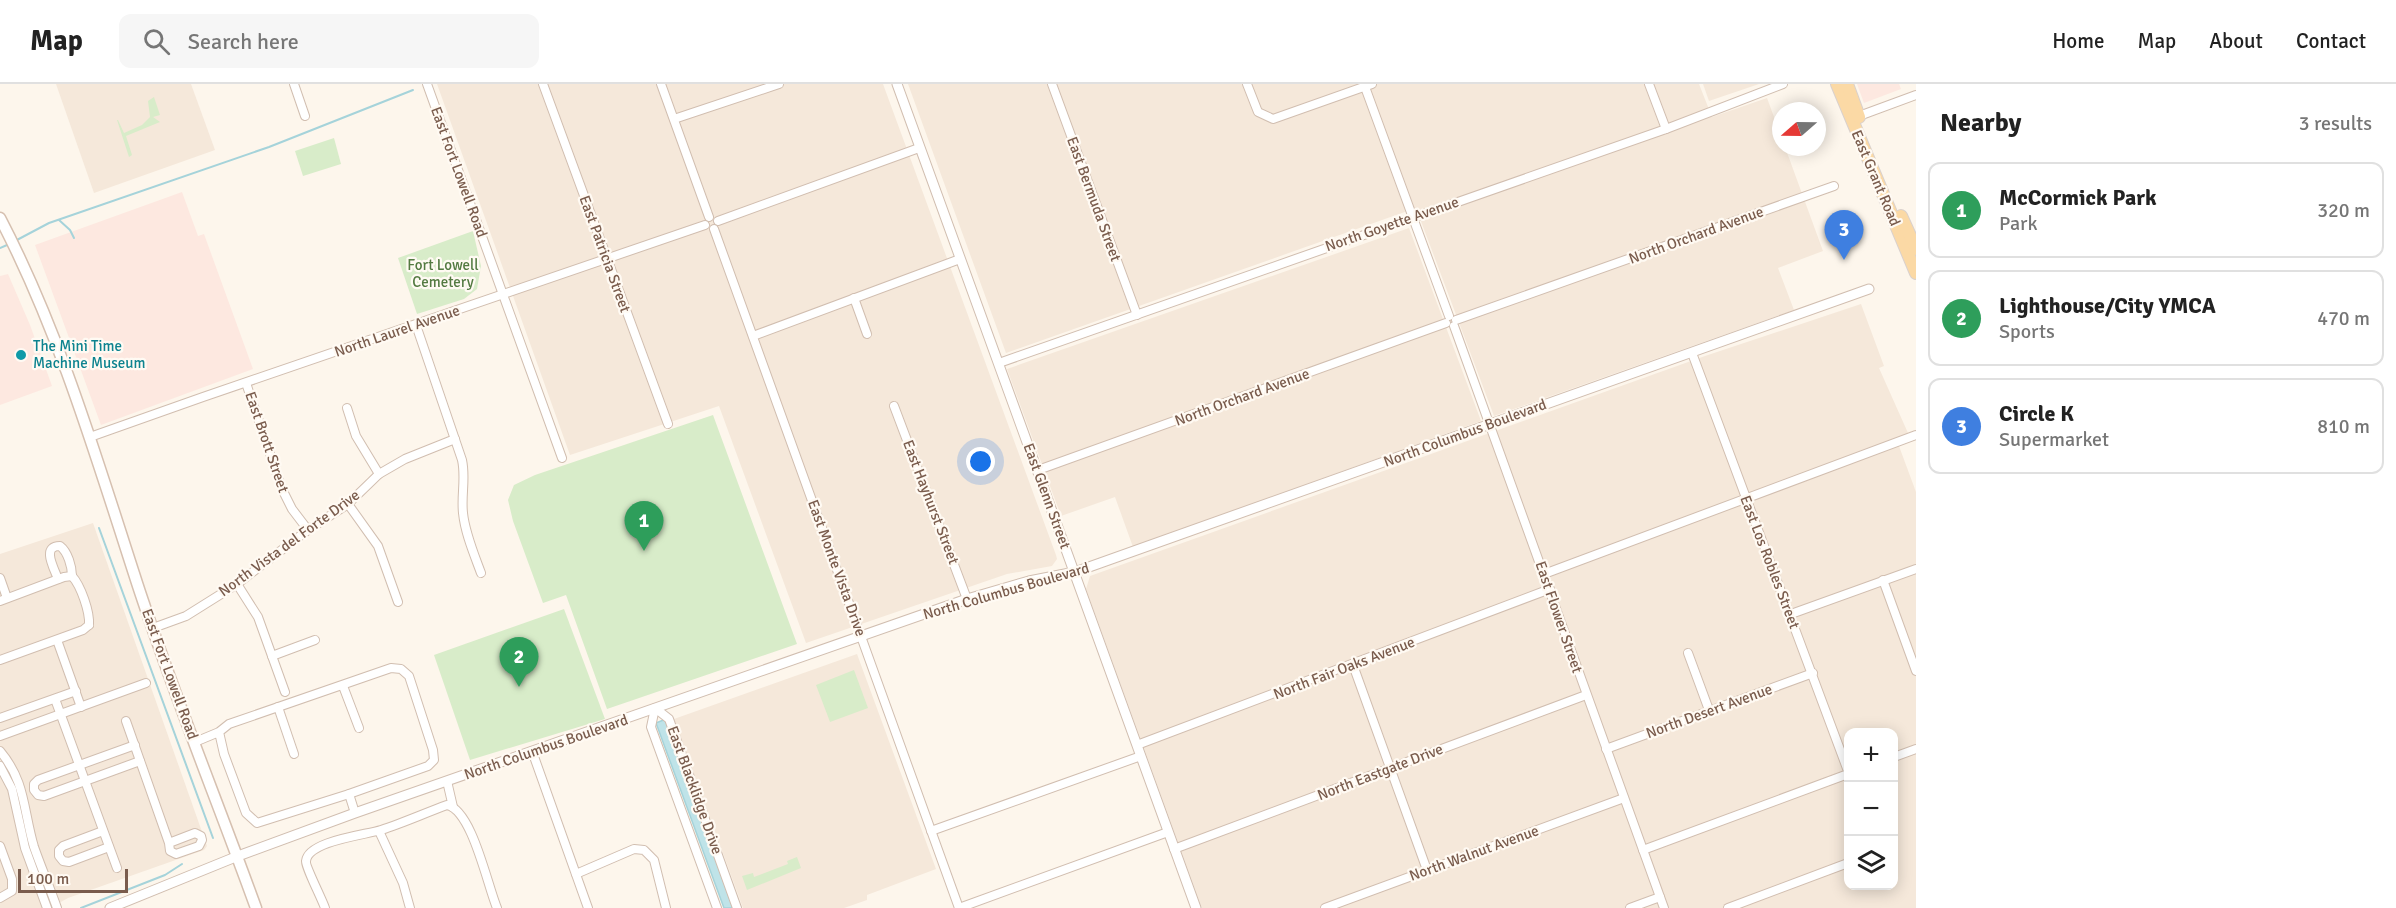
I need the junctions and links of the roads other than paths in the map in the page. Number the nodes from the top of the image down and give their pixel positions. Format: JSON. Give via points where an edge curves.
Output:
{"nodes":[{"id":1,"x":294,"y":84,"type":"edge"},
{"id":2,"x":543,"y":84,"type":"edge"},
{"id":3,"x":661,"y":84,"type":"edge"},
{"id":4,"x":779,"y":84,"type":"edge"},
{"id":5,"x":897,"y":84,"type":"edge"},
{"id":6,"x":1052,"y":84,"type":"edge"},
{"id":7,"x":1247,"y":84,"type":"edge"},
{"id":8,"x":1649,"y":84,"type":"edge"},
{"id":9,"x":1783,"y":84,"type":"edge"},
{"id":10,"x":1837,"y":84,"type":"edge"},
{"id":11,"x":1847,"y":84,"type":"edge"},
{"id":12,"x":430,"y":85,"type":"edge"},
{"id":13,"x":1368,"y":85,"type":"edge"},
{"id":14,"x":1916,"y":95,"type":"edge"},
{"id":15,"x":305,"y":116,"type":"dead end"},
{"id":16,"x":1858,"y":116,"type":"junction"},
{"id":17,"x":674,"y":119,"type":"junction"},
{"id":18,"x":1666,"y":129,"type":"junction"},
{"id":19,"x":919,"y":148,"type":"junction"},
{"id":20,"x":1833,"y":186,"type":"dead end"},
{"id":21,"x":1413,"y":216,"type":"junction"},
{"id":22,"x":709,"y":217,"type":"junction"},
{"id":23,"x":0,"y":218,"type":"edge"},
{"id":24,"x":718,"y":221,"type":"junction"},
{"id":25,"x":705,"y":225,"type":"junction"},
{"id":26,"x":714,"y":229,"type":"junction"},
{"id":27,"x":1916,"y":249,"type":"edge"},
{"id":28,"x":606,"y":257,"type":"junction"},
{"id":29,"x":960,"y":259,"type":"junction"},
{"id":30,"x":1916,"y":273,"type":"edge"},
{"id":31,"x":1869,"y":289,"type":"dead end"},
{"id":32,"x":504,"y":294,"type":"junction"},
{"id":33,"x":854,"y":298,"type":"junction"},
{"id":34,"x":1137,"y":315,"type":"junction"},
{"id":35,"x":1451,"y":321,"type":"junction"},
{"id":36,"x":416,"y":325,"type":"junction"},
{"id":37,"x":867,"y":334,"type":"dead end"},
{"id":38,"x":753,"y":336,"type":"junction"},
{"id":39,"x":1692,"y":353,"type":"junction"},
{"id":40,"x":999,"y":363,"type":"junction"},
{"id":41,"x":246,"y":383,"type":"junction"},
{"id":42,"x":894,"y":406,"type":"dead end"},
{"id":43,"x":347,"y":408,"type":"dead end"},
{"id":44,"x":668,"y":424,"type":"dead end"},
{"id":45,"x":1490,"y":424,"type":"junction"},
{"id":46,"x":1916,"y":435,"type":"edge"},
{"id":47,"x":90,"y":437,"type":"junction"},
{"id":48,"x":455,"y":440,"type":"junction"},
{"id":49,"x":562,"y":458,"type":"dead end"},
{"id":50,"x":1038,"y":470,"type":"junction"},
{"id":51,"x":379,"y":474,"type":"junction"},
{"id":52,"x":1747,"y":500,"type":"junction"},
{"id":53,"x":348,"y":504,"type":"junction"},
{"id":54,"x":308,"y":530,"type":"junction"},
{"id":55,"x":1916,"y":568,"type":"edge"},
{"id":56,"x":1075,"y":572,"type":"junction"},
{"id":57,"x":481,"y":573,"type":"dead end"},
{"id":58,"x":1544,"y":574,"type":"junction"},
{"id":59,"x":72,"y":576,"type":"junction"},
{"id":60,"x":58,"y":579,"type":"junction"},
{"id":61,"x":1883,"y":580,"type":"junction"},
{"id":62,"x":1,"y":581,"type":"edge"},
{"id":63,"x":237,"y":584,"type":"junction"},
{"id":64,"x":1550,"y":589,"type":"junction"},
{"id":65,"x":4,"y":599,"type":"edge"},
{"id":66,"x":967,"y":599,"type":"junction"},
{"id":67,"x":398,"y":602,"type":"dead end"},
{"id":68,"x":1791,"y":614,"type":"junction"},
{"id":69,"x":153,"y":628,"type":"junction"},
{"id":70,"x":861,"y":636,"type":"junction"},
{"id":71,"x":57,"y":640,"type":"junction"},
{"id":72,"x":315,"y":640,"type":"dead end"},
{"id":73,"x":1688,"y":654,"type":"dead end"},
{"id":74,"x":272,"y":656,"type":"junction"},
{"id":75,"x":0,"y":660,"type":"edge"},
{"id":76,"x":1353,"y":665,"type":"junction"},
{"id":77,"x":1916,"y":670,"type":"edge"},
{"id":78,"x":1812,"y":673,"type":"junction"},
{"id":79,"x":146,"y":683,"type":"dead end"},
{"id":80,"x":343,"y":686,"type":"junction"},
{"id":81,"x":75,"y":691,"type":"junction"},
{"id":82,"x":285,"y":692,"type":"dead end"},
{"id":83,"x":1586,"y":695,"type":"junction"},
{"id":84,"x":56,"y":699,"type":"junction"},
{"id":85,"x":81,"y":707,"type":"junction"},
{"id":86,"x":278,"y":707,"type":"junction"},
{"id":87,"x":655,"y":708,"type":"junction"},
{"id":88,"x":1709,"y":710,"type":"junction"},
{"id":89,"x":61,"y":714,"type":"junction"},
{"id":90,"x":0,"y":718,"type":"edge"},
{"id":91,"x":126,"y":721,"type":"dead end"},
{"id":92,"x":358,"y":729,"type":"dead end"},
{"id":93,"x":219,"y":732,"type":"junction"},
{"id":94,"x":0,"y":736,"type":"edge"},
{"id":95,"x":195,"y":742,"type":"junction"},
{"id":96,"x":135,"y":745,"type":"junction"},
{"id":97,"x":1137,"y":745,"type":"junction"},
{"id":98,"x":1606,"y":749,"type":"junction"},
{"id":99,"x":1916,"y":749,"type":"edge"},
{"id":100,"x":0,"y":751,"type":"edge"},
{"id":101,"x":532,"y":751,"type":"junction"},
{"id":102,"x":294,"y":754,"type":"dead end"},
{"id":103,"x":1141,"y":756,"type":"junction"},
{"id":104,"x":1898,"y":756,"type":"edge"},
{"id":105,"x":140,"y":761,"type":"junction"},
{"id":106,"x":1844,"y":762,"type":"edge"},
{"id":107,"x":80,"y":765,"type":"junction"},
{"id":108,"x":0,"y":766,"type":"edge"},
{"id":109,"x":1391,"y":768,"type":"junction"},
{"id":110,"x":1844,"y":775,"type":"edge"},
{"id":111,"x":85,"y":781,"type":"junction"},
{"id":112,"x":447,"y":781,"type":"junction"},
{"id":113,"x":349,"y":794,"type":"junction"},
{"id":114,"x":1624,"y":798,"type":"junction"},
{"id":115,"x":453,"y":807,"type":"junction"},
{"id":116,"x":355,"y":813,"type":"junction"},
{"id":117,"x":103,"y":831,"type":"junction"},
{"id":118,"x":379,"y":831,"type":"junction"},
{"id":119,"x":932,"y":831,"type":"junction"},
{"id":120,"x":1168,"y":832,"type":"junction"},
{"id":121,"x":169,"y":843,"type":"dead end"},
{"id":122,"x":0,"y":846,"type":"edge"},
{"id":123,"x":109,"y":847,"type":"junction"},
{"id":124,"x":1174,"y":849,"type":"junction"},
{"id":125,"x":1643,"y":850,"type":"junction"},
{"id":126,"x":238,"y":856,"type":"junction"},
{"id":127,"x":1844,"y":864,"type":"edge"},
{"id":128,"x":117,"y":868,"type":"dead end"},
{"id":129,"x":1426,"y":870,"type":"junction"},
{"id":130,"x":576,"y":874,"type":"junction"},
{"id":131,"x":1660,"y":897,"type":"junction"},
{"id":132,"x":0,"y":898,"type":"edge"},
{"id":133,"x":47,"y":908,"type":"edge"},
{"id":134,"x":57,"y":908,"type":"edge"},
{"id":135,"x":110,"y":908,"type":"edge"},
{"id":136,"x":256,"y":908,"type":"edge"},
{"id":137,"x":325,"y":908,"type":"edge"},
{"id":138,"x":410,"y":908,"type":"edge"},
{"id":139,"x":497,"y":908,"type":"edge"},
{"id":140,"x":588,"y":908,"type":"edge"},
{"id":141,"x":666,"y":908,"type":"edge"},
{"id":142,"x":717,"y":908,"type":"edge"},
{"id":143,"x":737,"y":908,"type":"edge"},
{"id":144,"x":959,"y":908,"type":"edge"},
{"id":145,"x":1196,"y":908,"type":"edge"},
{"id":146,"x":1325,"y":908,"type":"edge"},
{"id":147,"x":1630,"y":908,"type":"edge"},
{"id":148,"x":1665,"y":908,"type":"edge"},
{"id":149,"x":1728,"y":908,"type":"edge"}],
"edges":[{"from":1,"to":15,"type":"street"},
{"from":2,"to":28,"type":"street","name":"East Patricia Street"},
{"from":3,"to":17,"type":"street"},
{"from":4,"to":17,"type":"street"},
{"from":5,"to":19,"type":"street","name":"East Glenn Street"},
{"from":6,"to":34,"type":"street","name":"East Bermuda Street"},
{"from":7,"to":13,"type":"street","via":[[1258,112],[1273,119]]},
{"from":8,"to":18,"type":"street"},
{"from":9,"to":18,"type":"street","name":"North Goyette Avenue"},
{"from":10,"to":30,"type":"main road","name":"East Grant Road"},
{"from":11,"to":16,"type":"main road","name":"East Grant Road"},
{"from":12,"to":32,"type":"street","name":"East Fort Lowell Road"},
{"from":13,"to":21,"type":"street","name":"East Flower Street"},
{"from":14,"to":16,"type":"street"},
{"from":16,"to":27,"type":"main road","name":"East Grant Road"},
{"from":17,"to":22,"type":"street"},
{"from":18,"to":21,"type":"street","name":"North Goyette Avenue"},
{"from":19,"to":24,"type":"street"},
{"from":19,"to":29,"type":"street","name":"East Glenn Street"},
{"from":20,"to":35,"type":"street","name":"North Orchard Avenue"},
{"from":21,"to":34,"type":"street","name":"North Goyette Avenue"},
{"from":21,"to":35,"type":"street","name":"East Flower Street"},
{"from":22,"to":24,"type":"street"},
{"from":22,"to":25,"type":"street"},
{"from":23,"to":47,"type":"main road","name":"East Fort Lowell Road","via":[[38,293]]},
{"from":24,"to":26,"type":"street"},
{"from":25,"to":26,"type":"street"},
{"from":25,"to":28,"type":"street","name":"North Laurel Avenue"},
{"from":26,"to":38,"type":"street","name":"East Monte Vista Drive"},
{"from":28,"to":32,"type":"street","name":"North Laurel Avenue"},
{"from":28,"to":44,"type":"street","name":"East Patricia Street"},
{"from":29,"to":33,"type":"street"},
{"from":29,"to":40,"type":"street","name":"East Glenn Street"},
{"from":31,"to":39,"type":"street","name":"North Columbus Boulevard"},
{"from":32,"to":36,"type":"street","name":"North Laurel Avenue"},
{"from":32,"to":49,"type":"street"},
{"from":33,"to":37,"type":"street"},
{"from":33,"to":38,"type":"street"},
{"from":34,"to":40,"type":"street","name":"North Goyette Avenue"},
{"from":35,"to":45,"type":"street","name":"East Flower Street"},
{"from":35,"to":50,"type":"street","name":"North Orchard Avenue"},
{"from":36,"to":41,"type":"street","name":"North Laurel Avenue"},
{"from":36,"to":48,"type":"street"},
{"from":38,"to":70,"type":"street","name":"East Monte Vista Drive"},
{"from":39,"to":45,"type":"street","name":"North Columbus Boulevard"},
{"from":39,"to":52,"type":"street","name":"East Los Robles Street"},
{"from":40,"to":50,"type":"street","name":"East Glenn Street"},
{"from":41,"to":47,"type":"street","name":"North Laurel Avenue"},
{"from":41,"to":54,"type":"street","name":"East Brott Street","via":[[282,489]]},
{"from":42,"to":66,"type":"street","name":"East Hayhurst Street"},
{"from":43,"to":51,"type":"street","via":[[357,436]]},
{"from":45,"to":56,"type":"street","name":"North Columbus Boulevard"},
{"from":45,"to":58,"type":"street","name":"East Flower Street"},
{"from":46,"to":52,"type":"street"},
{"from":47,"to":69,"type":"main road","name":"East Fort Lowell Road"},
{"from":48,"to":51,"type":"street","name":"North Vista del Forte Drive","via":[[405,459]]},
{"from":48,"to":57,"type":"street","via":[[464,470],[464,522]]},
{"from":50,"to":56,"type":"street","name":"East Glenn Street"},
{"from":51,"to":53,"type":"street","name":"North Vista del Forte Drive"},
{"from":52,"to":58,"type":"street"},
{"from":52,"to":68,"type":"street","name":"East Los Robles Street"},
{"from":53,"to":54,"type":"street","name":"North Vista del Forte Drive"},
{"from":53,"to":67,"type":"street","via":[[378,546]]},
{"from":54,"to":63,"type":"street","name":"North Vista del Forte Drive"},
{"from":55,"to":61,"type":"street"},
{"from":56,"to":66,"type":"street","name":"North Columbus Boulevard"},
{"from":56,"to":97,"type":"street","name":"East Glenn Street"},
{"from":58,"to":64,"type":"street","name":"East Flower Street"},
{"from":59,"to":60,"type":"street"},
{"from":59,"to":60,"type":"street","via":[[65,550],[57,546],[50,549],[49,555]]},
{"from":59,"to":71,"type":"street","via":[[91,626]]},
{"from":60,"to":65,"type":"street"},
{"from":61,"to":68,"type":"street"},
{"from":61,"to":77,"type":"street"},
{"from":62,"to":65,"type":"street"},
{"from":63,"to":69,"type":"street","name":"North Vista del Forte Drive","via":[[186,616]]},
{"from":63,"to":74,"type":"street","via":[[258,617]]},
{"from":64,"to":76,"type":"street","name":"North Fair Oaks Avenue"},
{"from":64,"to":83,"type":"street","name":"East Flower Street"},
{"from":66,"to":70,"type":"street","name":"North Columbus Boulevard"},
{"from":68,"to":78,"type":"street","name":"East Los Robles Street"},
{"from":69,"to":95,"type":"main road","name":"East Fort Lowell Road"},
{"from":70,"to":87,"type":"street","name":"North Columbus Boulevard"},
{"from":70,"to":119,"type":"street","name":"East Monte Vista Drive"},
{"from":71,"to":75,"type":"street"},
{"from":71,"to":81,"type":"street"},
{"from":72,"to":74,"type":"street"},
{"from":73,"to":88,"type":"street"},
{"from":74,"to":82,"type":"street"},
{"from":76,"to":97,"type":"street","name":"North Fair Oaks Avenue"},
{"from":76,"to":109,"type":"street"},
{"from":78,"to":88,"type":"street","name":"North Desert Avenue"},
{"from":78,"to":106,"type":"street","name":"East Los Robles Street"},
{"from":79,"to":85,"type":"street"},
{"from":80,"to":86,"type":"street"},
{"from":80,"to":92,"type":"street"},
{"from":80,"to":113,"type":"street","via":[[391,668],[402,669],[409,676],[434,760],[428,766]]},
{"from":81,"to":84,"type":"street"},
{"from":81,"to":85,"type":"street"},
{"from":83,"to":98,"type":"street","name":"East Flower Street"},
{"from":83,"to":109,"type":"street","name":"North Eastgate Drive"},
{"from":84,"to":89,"type":"street"},
{"from":84,"to":90,"type":"street"},
{"from":85,"to":89,"type":"street"},
{"from":86,"to":93,"type":"street","via":[[229,724]]},
{"from":86,"to":102,"type":"street"},
{"from":87,"to":101,"type":"street","name":"North Columbus Boulevard"},
{"from":87,"to":142,"type":"street","name":"East Blacklidge Drive","via":[[651,727]]},
{"from":87,"to":143,"type":"street","name":"East Blacklidge Drive","via":[[669,719]]},
{"from":88,"to":98,"type":"street","name":"North Desert Avenue"},
{"from":89,"to":94,"type":"street"},
{"from":89,"to":107,"type":"street"},
{"from":91,"to":96,"type":"street"},
{"from":93,"to":95,"type":"street"},
{"from":93,"to":113,"type":"street","name":"East Fort Lowell Road","via":[[246,813],[257,823]]},
{"from":95,"to":126,"type":"main road","name":"East Fort Lowell Road"},
{"from":96,"to":105,"type":"street"},
{"from":96,"to":107,"type":"street"},
{"from":97,"to":103,"type":"street","name":"East Glenn Street"},
{"from":98,"to":114,"type":"street","name":"East Flower Street"},
{"from":99,"to":104,"type":"street"},
{"from":100,"to":134,"type":"street","via":[[22,788],[34,846]]},
{"from":101,"to":112,"type":"street","name":"North Columbus Boulevard"},
{"from":101,"to":130,"type":"street"},
{"from":103,"to":119,"type":"street"},
{"from":103,"to":120,"type":"street","name":"East Glenn Street"},
{"from":105,"to":111,"type":"street"},
{"from":105,"to":121,"type":"street"},
{"from":107,"to":111,"type":"street"},
{"from":107,"to":111,"type":"street","via":[[38,780],[34,790],[44,796]]},
{"from":108,"to":133,"type":"street","via":[[12,789],[25,848]]},
{"from":109,"to":124,"type":"street","name":"North Eastgate Drive"},
{"from":109,"to":129,"type":"street"},
{"from":110,"to":125,"type":"street"},
{"from":111,"to":117,"type":"street"},
{"from":112,"to":115,"type":"street"},
{"from":112,"to":116,"type":"street","name":"North Columbus Boulevard"},
{"from":113,"to":116,"type":"street"},
{"from":114,"to":125,"type":"street","name":"East Flower Street"},
{"from":114,"to":129,"type":"street","name":"North Walnut Avenue"},
{"from":115,"to":118,"type":"street","via":[[447,805]]},
{"from":115,"to":139,"type":"street","via":[[474,838]]},
{"from":116,"to":126,"type":"street","name":"North Columbus Boulevard"},
{"from":117,"to":123,"type":"street"},
{"from":117,"to":123,"type":"street","via":[[63,846],[59,856],[69,862]]},
{"from":118,"to":137,"type":"street","via":[[319,847],[308,855],[306,863]]},
{"from":118,"to":138,"type":"street"},
{"from":119,"to":144,"type":"street","name":"East Monte Vista Drive"},
{"from":120,"to":124,"type":"street","name":"East Glenn Street"},
{"from":120,"to":144,"type":"street"},
{"from":122,"to":132,"type":"street","via":[[13,887]]},
{"from":123,"to":128,"type":"street"},
{"from":124,"to":145,"type":"street","name":"East Glenn Street"},
{"from":125,"to":131,"type":"street","name":"East Flower Street"},
{"from":126,"to":135,"type":"street","name":"North Columbus Boulevard"},
{"from":126,"to":136,"type":"main road","name":"East Fort Lowell Road"},
{"from":127,"to":149,"type":"street"},
{"from":129,"to":146,"type":"street","name":"North Walnut Avenue"},
{"from":130,"to":140,"type":"street"},
{"from":130,"to":141,"type":"street","via":[[634,849],[644,850],[654,860]]},
{"from":131,"to":147,"type":"street"},
{"from":131,"to":148,"type":"street","name":"East Flower Street"}]}
